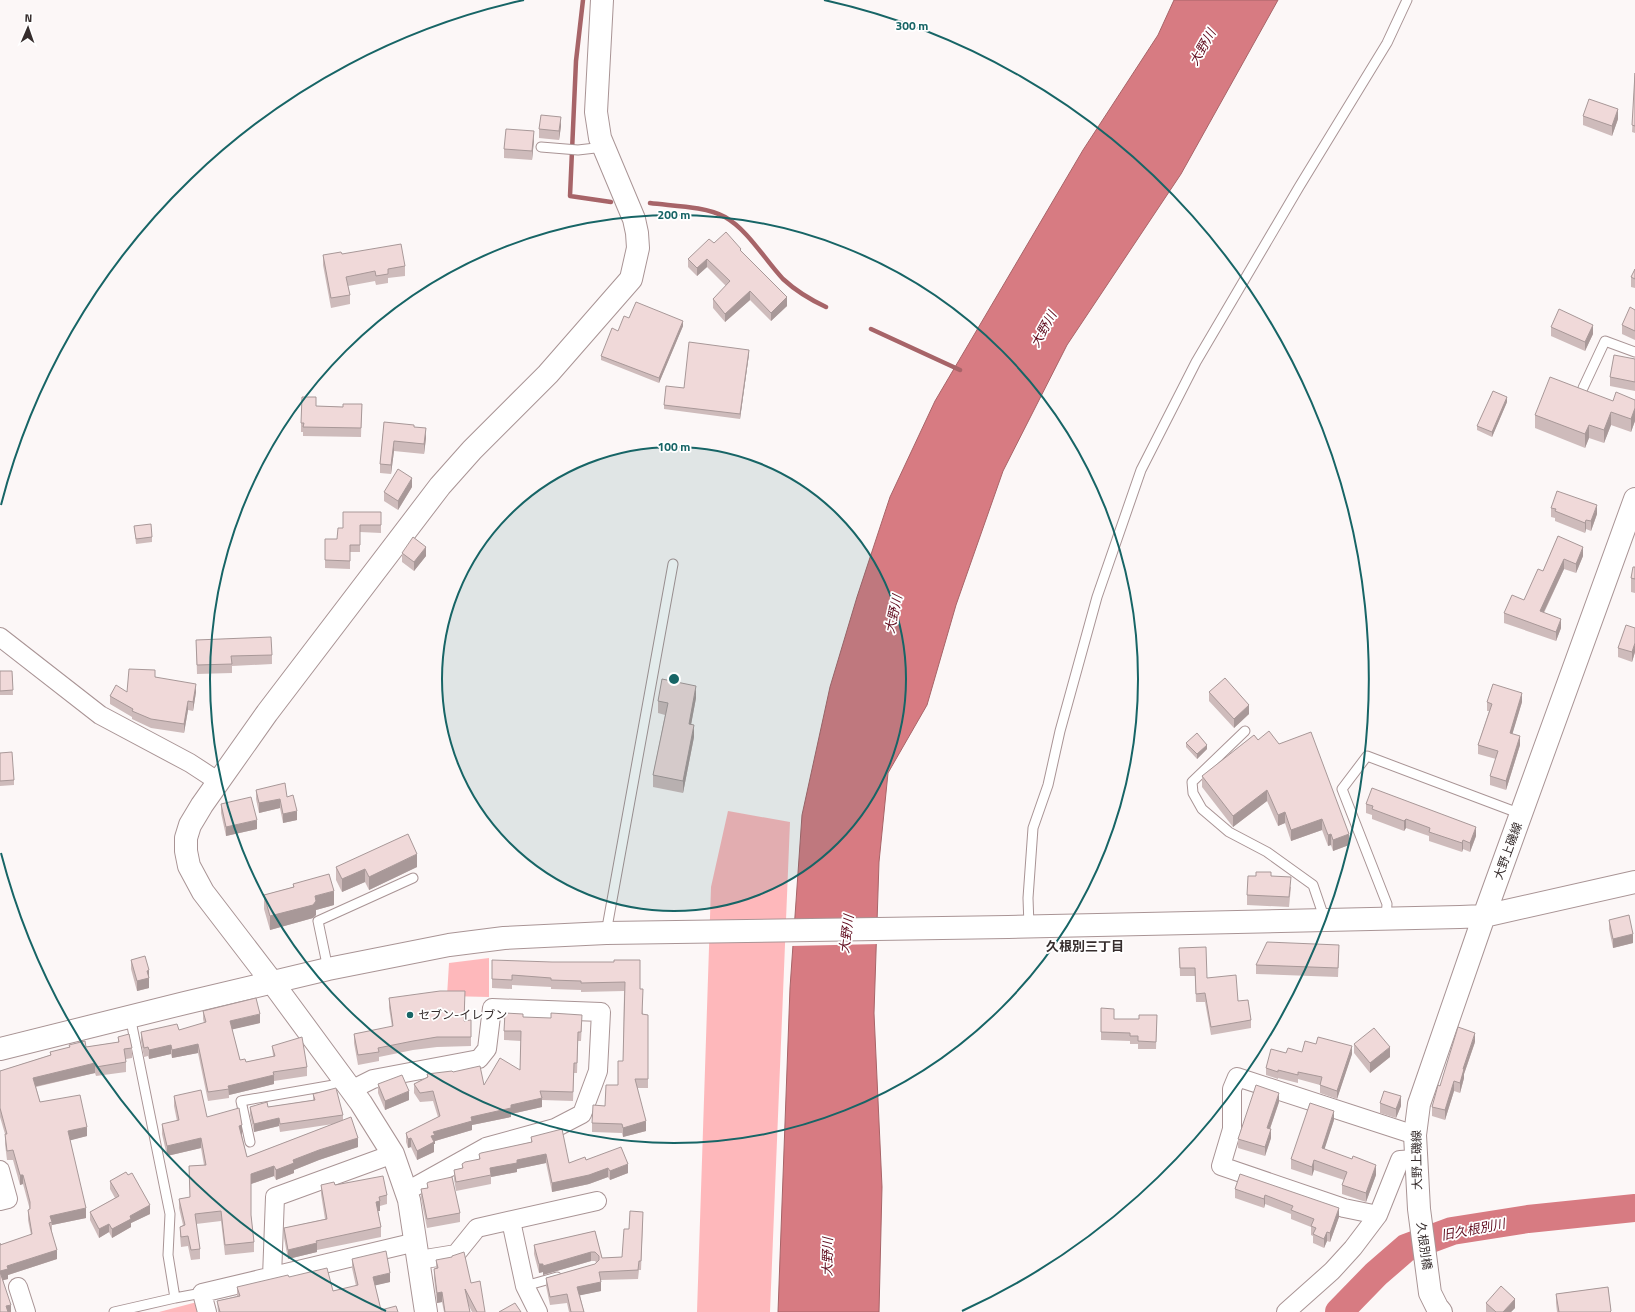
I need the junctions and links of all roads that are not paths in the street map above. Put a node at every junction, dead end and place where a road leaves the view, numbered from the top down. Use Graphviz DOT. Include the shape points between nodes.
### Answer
graph roads {
  1 [pos="602,0"];
  2 [pos="1407,0"];
  3 [pos="541,147"];
  4 [pos="604,147"];
  5 [pos="1635,352"];
  6 [pos="1583,388"];
  7 [pos="1635,499"];
  8 [pos="673,564"];
  9 [pos="0,637"];
  10 [pos="1245,731"];
  11 [pos="219,782"];
  12 [pos="1521,814"];
  13 [pos="413,878"];
  14 [pos="1635,882"];
  15 [pos="1484,916"];
  16 [pos="1386,919"];
  17 [pos="1325,920"];
  18 [pos="1018,927"];
  19 [pos="606,933"];
  20 [pos="328,969"];
  21 [pos="272,982"];
  22 [pos="130,1016"];
  23 [pos="0,1049"];
  24 [pos="348,1087"];
  25 [pos="1415,1135"];
  26 [pos="250,1142"];
  27 [pos="393,1154"];
  28 [pos="1416,1159"];
  29 [pos="0,1170"];
  30 [pos="407,1191"];
  31 [pos="0,1201"];
  32 [pos="597,1201"];
  33 [pos="1419,1209"];
  34 [pos="1378,1215"];
  35 [pos="511,1221"];
  36 [pos="418,1251"];
  37 [pos="563,1276"];
  38 [pos="272,1277"];
  39 [pos="525,1286"];
  40 [pos="18,1287"];
  41 [pos="202,1293"];
  42 [pos="175,1298"];
  43 [pos="26,1312"];
  44 [pos="114,1312"];
  45 [pos="207,1312"];
  46 [pos="426,1312"];
  47 [pos="538,1312"];
  48 [pos="1286,1312"];
  49 [pos="1441,1312"];
  1 -- 4 [label="street" via="596,112"];
  2 -- 18 [label="lane" via="1386,43 1196,362 1141,470 1097,598 1060,731 1048,785 1033,828 1028,898"];
  3 -- 4 [label="lane" via="578,150"];
  4 -- 11 [label="street" via="638,233 632,279 548,374 440,486 267,713"];
  5 -- 6 [label="lane" via="1605,341"];
  7 -- 12 [label="street, 大野上磯線"];
  8 -- 19 [label="lane"];
  9 -- 11 [label="street" via="100,715 190,763"];
  10 -- 17 [label="lane" via="1192,782 1193,793 1202,809 1229,832 1267,852 1313,885"];
  11 -- 21 [label="street" via="190,825 186,838 189,866 203,892"];
  12 -- 15 [label="street, 大野上磯線"];
  12 -- 16 [label="lane" via="1367,756 1342,789 1387,904"];
  13 -- 20 [label="lane" via="318,921"];
  14 -- 15 [label="street"];
  15 -- 16 [label="street"];
  15 -- 25 [label="street, 大野上磯線" via="1419,1104"];
  16 -- 17 [label="street"];
  17 -- 18 [label="street"];
  18 -- 19 [label="street"];
  19 -- 20 [label="street" via="496,939 449,945"];
  20 -- 21 [label="street"];
  21 -- 22 [label="street"];
  21 -- 24 [label="street"];
  22 -- 23 [label="street"];
  22 -- 42 [label="lane" via="170,1214 168,1255"];
  24 -- 26 [label="lane" via="241,1101"];
  24 -- 27 [label="street"];
  24 -- 30 [label="street" via="372,1079 479,1059 487,1049 492,1008 601,1012 598,1071 582,1114 555,1128 486,1147"];
  25 -- 28 [label="street, 大野上磯線"];
  25 -- 34 [label="street" via="1237,1077 1232,1089 1232,1129 1221,1166 1344,1208"];
  27 -- 30 [label="street"];
  27 -- 38 [label="street" via="275,1197"];
  28 -- 33 [label="street, 大野上磯線"];
  28 -- 34 [label="street" via="1400,1160"];
  29 -- 31 [label="street" via="8,1199"];
  30 -- 36 [label="street"];
  32 -- 35 [label="street"];
  33 -- 49 [label="street, 久根別橋" via="1430,1293"];
  34 -- 48 [label="street" via="1354,1248"];
  35 -- 36 [label="street" via="477,1228 456,1254"];
  35 -- 39 [label="street"];
  36 -- 38 [label="street"];
  36 -- 46 [label="street"];
  37 -- 39 [label="lane"];
  38 -- 41 [label="street"];
  39 -- 47 [label="street"];
  40 -- 43 [label="street"];
  41 -- 42 [label="lane"];
  41 -- 45 [label="street"];
  42 -- 44 [label="lane"];
}
